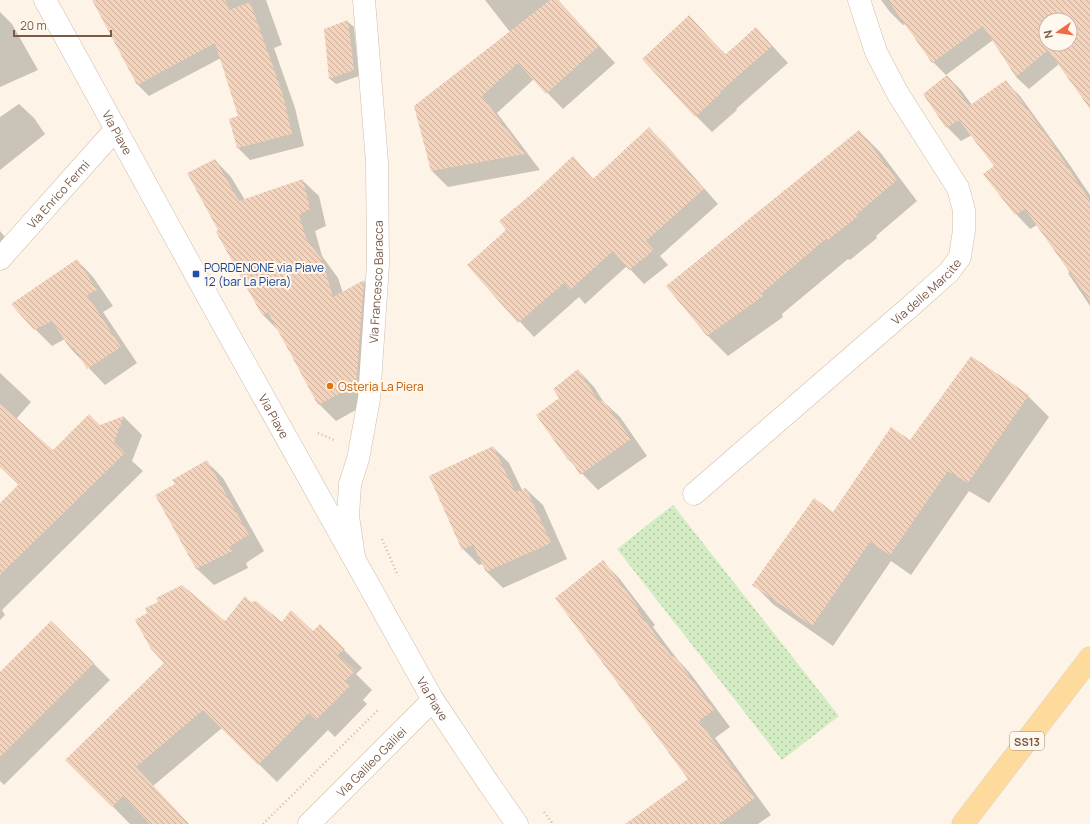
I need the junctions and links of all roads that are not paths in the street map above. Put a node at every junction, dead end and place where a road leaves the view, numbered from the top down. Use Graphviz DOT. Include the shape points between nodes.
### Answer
graph roads {
  1 [pos="45,0"];
  2 [pos="364,0"];
  3 [pos="859,0"];
  4 [pos="116,129"];
  5 [pos="0,259"];
  6 [pos="694,494"];
  7 [pos="355,561"];
  8 [pos="1090,658"];
  9 [pos="433,700"];
  10 [pos="309,824"];
  11 [pos="517,824"];
  12 [pos="963,824"];
  1 -- 4 [label="street, Via Piave"];
  2 -- 7 [label="street, Via Francesco Baracca" via="377,162 378,264 369,399 358,459 350,484 348,516"];
  3 -- 6 [label="street, Via delle Marcite" via="876,52 898,94 958,188 964,210 960,257 949,272 912,306"];
  4 -- 5 [label="street, Via Enrico Fermi"];
  4 -- 7 [label="street, Via Piave"];
  7 -- 9 [label="street, Via Piave"];
  8 -- 12 [label="main road, SS13"];
  9 -- 10 [label="street, Via Galileo Galilei"];
  9 -- 11 [label="street, Via Piave"];
}
